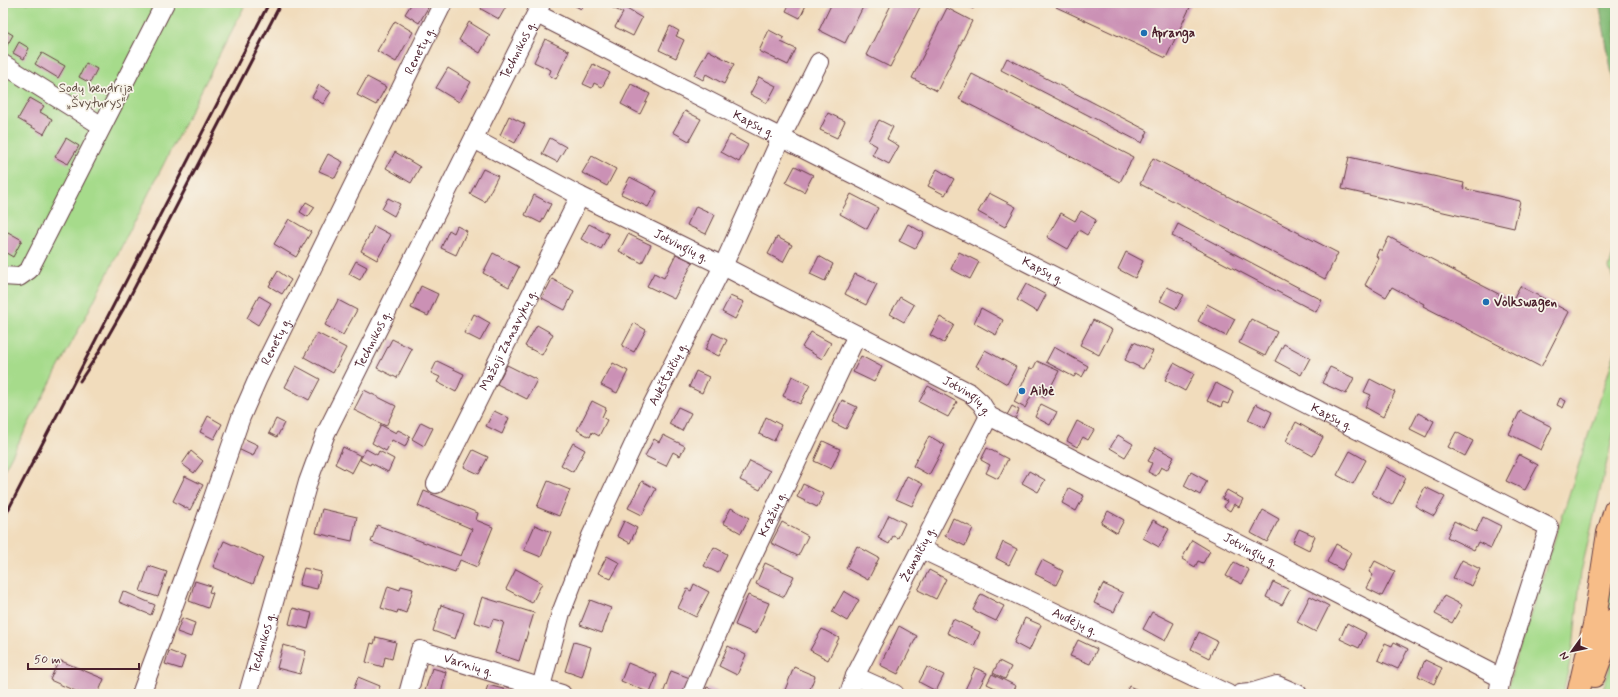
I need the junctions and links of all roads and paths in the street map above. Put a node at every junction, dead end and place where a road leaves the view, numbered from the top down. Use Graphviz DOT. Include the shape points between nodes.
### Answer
graph roads {
  1 [pos="165,3"];
  2 [pos="443,3"];
  3 [pos="539,8"];
  4 [pos="819,62"];
  5 [pos="3,64"];
  6 [pos="102,126"];
  7 [pos="781,138"];
  8 [pos="474,139"];
  9 [pos="580,196"];
  10 [pos="723,266"];
  11 [pos="11,276"];
  12 [pos="857,335"];
  13 [pos="989,416"];
  14 [pos="436,484"];
  15 [pos="1615,510"];
  16 [pos="921,549"];
  17 [pos="1615,619"];
  18 [pos="855,676"];
  19 [pos="1500,686"];
  20 [pos="540,691"];
  21 [pos="141,694"];
  22 [pos="248,694"];
  23 [pos="408,694"];
  24 [pos="562,694"];
  25 [pos="692,694"];
  26 [pos="849,694"];
  27 [pos="895,694"];
  28 [pos="1228,694"];
  29 [pos="1240,694"];
  30 [pos="1298,694"];
  31 [pos="1578,694"];
  32 [pos="1588,694"];
  1 -- 6 [label="street"];
  2 -- 21 [label="street, Renetų g." via="258,378 241,417"];
  3 -- 7 [label="street, Kapsų g."];
  3 -- 8 [label="street, Technikos g."];
  4 -- 7 [label="street, Aukštaičių g."];
  5 -- 6 [label="street"];
  6 -- 11 [label="street" via="29,270"];
  7 -- 10 [label="street, Aukštaičių g."];
  7 -- 19 [label="street, Kapsų g." via="1549,527"];
  8 -- 9 [label="street, Jotvingių g."];
  8 -- 22 [label="street, Technikos g." via="326,433 308,482"];
  9 -- 10 [label="street, Jotvingių g."];
  9 -- 14 [label="street, Mažoji Zanavykų g."];
  10 -- 12 [label="street, Jotvingių g."];
  10 -- 20 [label="street, Aukštaičių g." via="651,407 591,536 561,613"];
  12 -- 13 [label="street, Jotvingių g." via="970,393 981,403"];
  12 -- 25 [label="street, Kražių g." via="733,597"];
  13 -- 16 [label="street, Žemaičių g."];
  13 -- 19 [label="street, Jotvingių g."];
  15 -- 31 [label="main road" via="1608,533 1594,625"];
  16 -- 18 [label="street, Žemaičių g."];
  16 -- 28 [label="street, Audėjų g."];
  17 -- 32 [label="main road"];
  18 -- 26 [label="street, Žemaičių g."];
  18 -- 27 [label="street"];
  20 -- 23 [label="street, Varnių g." via="420,650"];
  20 -- 24 [label="street, Varnių g."];
  29 -- 30 [label="street" via="1277,684"];
}
